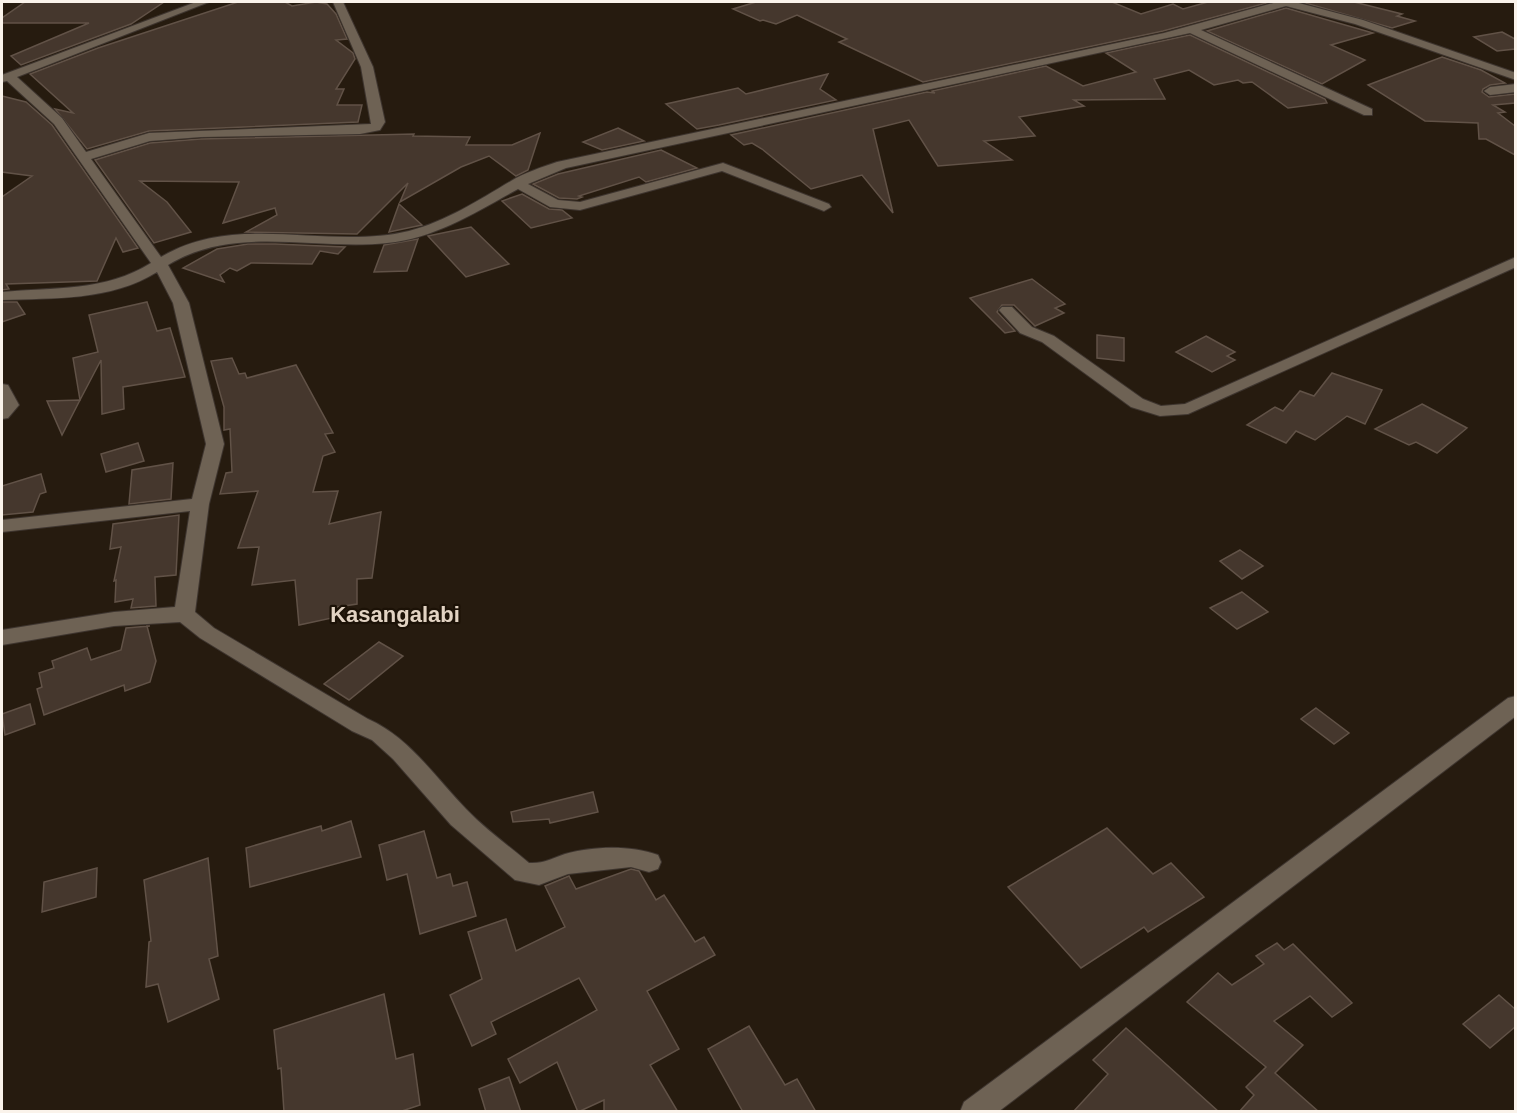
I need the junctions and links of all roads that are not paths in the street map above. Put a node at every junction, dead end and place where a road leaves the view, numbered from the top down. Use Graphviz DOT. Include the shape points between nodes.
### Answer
graph roads {
  1 [pos="204,2"];
  2 [pos="338,2"];
  3 [pos="1286,2"];
  4 [pos="1191,29"];
  5 [pos="1515,77"];
  6 [pos="5,78"];
  7 [pos="1515,88"];
  8 [pos="1490,91"];
  9 [pos="1368,112"];
  10 [pos="83,157"];
  11 [pos="516,183"];
  12 [pos="824,207"];
  13 [pos="1515,261"];
  14 [pos="160,265"];
  15 [pos="2,296"];
  16 [pos="1007,310"];
  17 [pos="2,389"];
  18 [pos="2,414"];
  19 [pos="201,504"];
  20 [pos="2,526"];
  21 [pos="184,614"];
  22 [pos="2,638"];
  23 [pos="1515,704"];
  24 [pos="649,862"];
  25 [pos="974,1112"];
  1 -- 6 [label="street"];
  2 -- 10 [label="street" via="367,67 379,122 376,127 149,137"];
  3 -- 4 [label="street"];
  3 -- 5 [label="street" via="1359,22"];
  4 -- 9 [label="street"];
  4 -- 11 [label="street" via="562,165"];
  6 -- 10 [label="street" via="19,84 58,121"];
  7 -- 8 [label="street"];
  10 -- 14 [label="street"];
  11 -- 12 [label="street" via="555,204 580,206 723,167"];
  11 -- 14 [label="street" via="449,222 408,236 233,239 196,246"];
  13 -- 16 [label="street" via="1174,412 1137,403 1048,339 1026,330"];
  14 -- 15 [label="street" via="132,280 94,289"];
  14 -- 19 [label="street" via="181,303 215,444"];
  17 -- 18 [label="street" via="10,405"];
  19 -- 20 [label="street"];
  19 -- 21 [label="street"];
  21 -- 22 [label="street" via="114,619"];
  21 -- 24 [label="street" via="207,633 380,734 459,818 524,873 539,874 568,864 631,857"];
  23 -- 25 [label="street"];
}
